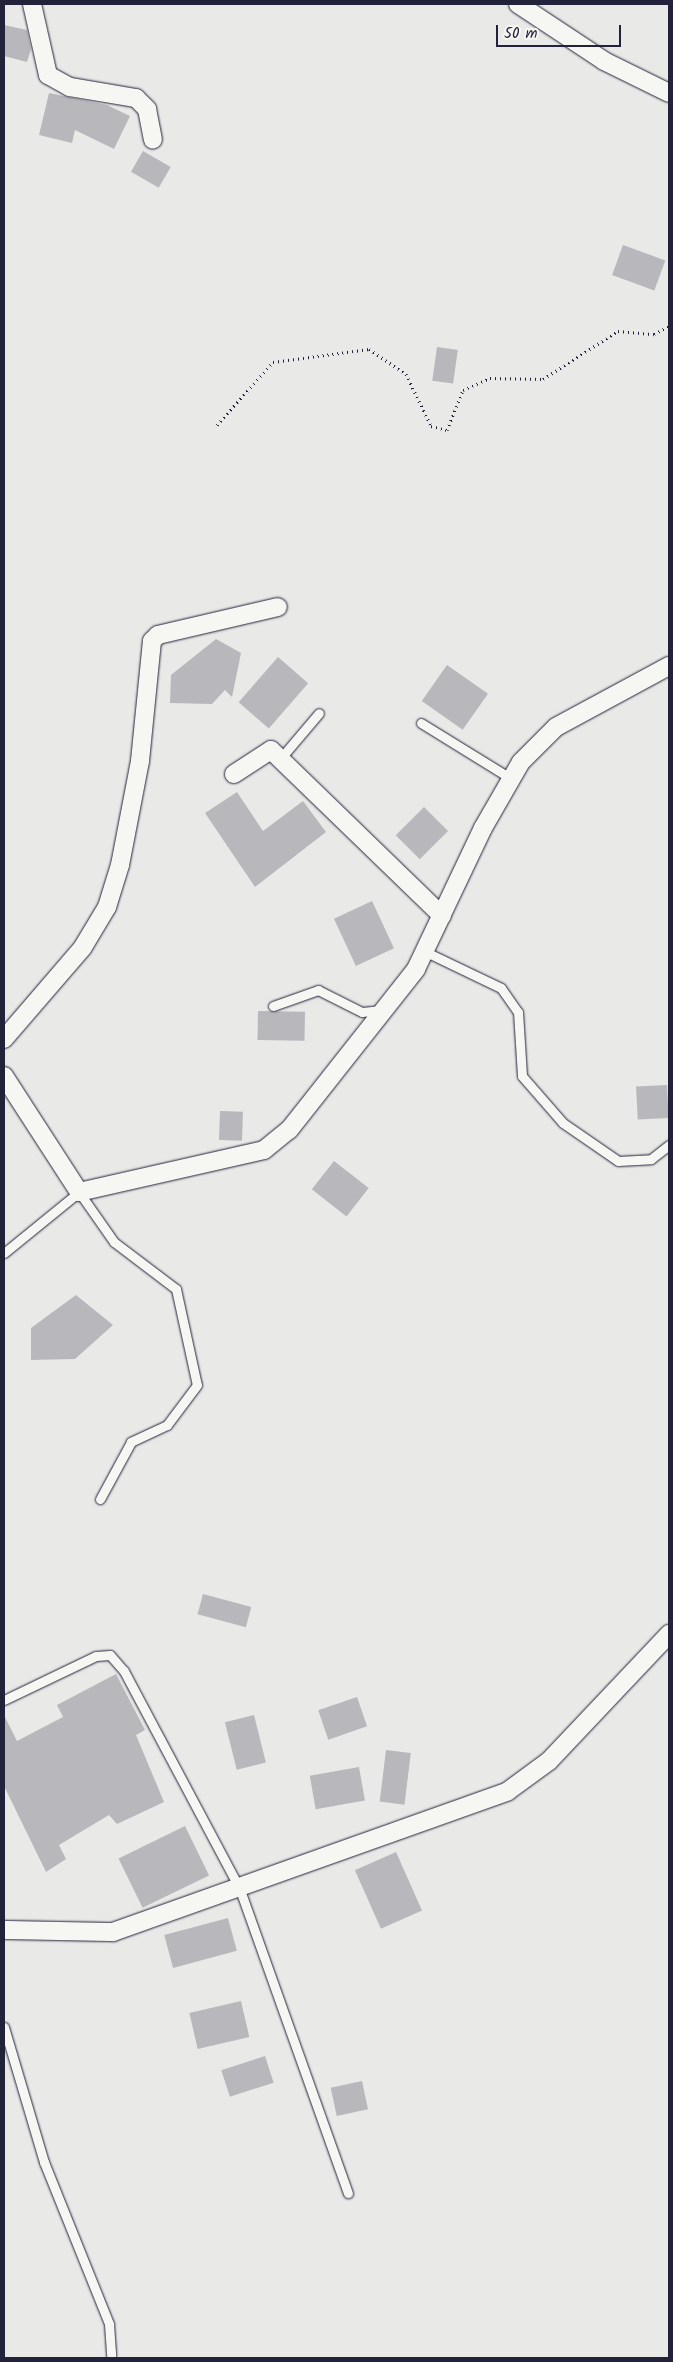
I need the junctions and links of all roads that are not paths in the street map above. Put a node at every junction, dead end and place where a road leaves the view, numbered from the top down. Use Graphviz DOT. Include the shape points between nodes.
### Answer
graph roads {
  1 [pos="32,4"];
  2 [pos="518,4"];
  3 [pos="669,93"];
  4 [pos="153,139"];
  5 [pos="278,608"];
  6 [pos="669,666"];
  7 [pos="319,713"];
  8 [pos="421,723"];
  9 [pos="280,759"];
  10 [pos="234,774"];
  11 [pos="510,778"];
  12 [pos="442,916"];
  13 [pos="426,952"];
  14 [pos="273,1006"];
  15 [pos="383,1010"];
  16 [pos="4,1039"];
  17 [pos="4,1076"];
  18 [pos="669,1145"];
  19 [pos="79,1192"];
  20 [pos="4,1253"];
  21 [pos="100,1498"];
  22 [pos="669,1634"];
  23 [pos="4,1700"];
  24 [pos="239,1888"];
  25 [pos="4,1930"];
  26 [pos="4,2027"];
  27 [pos="348,2193"];
  28 [pos="111,2355"];
  1 -- 4 [label="street" via="48,75 70,87 136,98 147,109"];
  2 -- 3 [label="street" via="604,61"];
  5 -- 16 [label="street" via="158,635 152,641 140,761 120,865 107,907 83,947"];
  6 -- 11 [label="street" via="556,728"];
  7 -- 9 [label="lane"];
  8 -- 11 [label="lane"];
  9 -- 10 [label="street" via="270,750"];
  9 -- 12 [label="street"];
  11 -- 12 [label="street"];
  12 -- 13 [label="street"];
  13 -- 15 [label="street"];
  13 -- 18 [label="lane" via="501,988 518,1012 522,1076 562,1123 618,1161 651,1159"];
  14 -- 15 [label="lane" via="318,990 362,1012"];
  15 -- 19 [label="street" via="290,1130 264,1150"];
  17 -- 19 [label="street"];
  19 -- 20 [label="lane"];
  19 -- 21 [label="lane" via="114,1242 176,1289 197,1384 167,1425 131,1442"];
  22 -- 24 [label="street" via="524,1782 467,1809"];
  23 -- 24 [label="lane" via="96,1656 110,1655 124,1670"];
  24 -- 25 [label="street" via="113,1932"];
  24 -- 27 [label="lane"];
  26 -- 28 [label="lane" via="44,2162 109,2324"];
}
